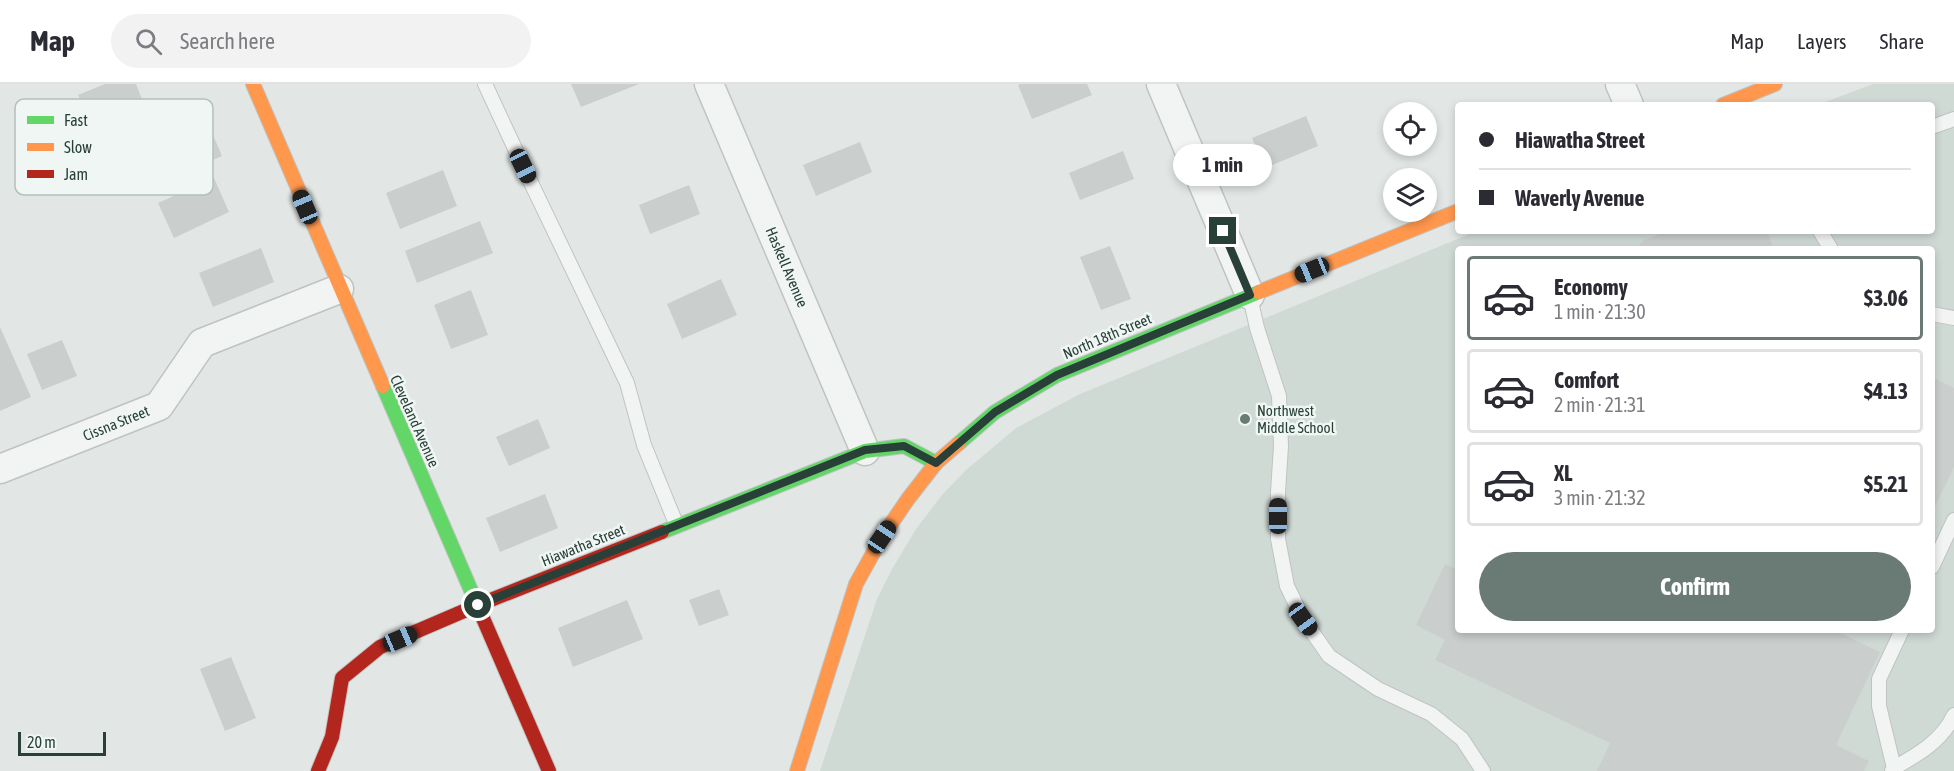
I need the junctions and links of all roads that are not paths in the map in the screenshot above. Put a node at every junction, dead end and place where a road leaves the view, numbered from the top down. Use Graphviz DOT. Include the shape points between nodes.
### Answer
graph roads {
  1 [pos="253,84"];
  2 [pos="486,84"];
  3 [pos="709,84"];
  4 [pos="1161,84"];
  5 [pos="1620,84"];
  6 [pos="1775,84"];
  7 [pos="1628,102"];
  8 [pos="1730,102"];
  9 [pos="1954,119"];
  10 [pos="1935,126"];
  11 [pos="1455,212"];
  12 [pos="339,289"];
  13 [pos="1250,295"];
  14 [pos="1935,315"];
  15 [pos="1954,318"];
  16 [pos="865,450"];
  17 [pos="936,463"];
  18 [pos="0,469"];
  19 [pos="1954,520"];
  20 [pos="677,526"];
  21 [pos="1935,561"];
  22 [pos="478,605"];
  23 [pos="1901,633"];
  24 [pos="1954,716"];
  25 [pos="1893,769"];
  26 [pos="318,771"];
  27 [pos="549,771"];
  28 [pos="797,771"];
  29 [pos="1483,771"];
  1 -- 12 [label="street, Cleveland Avenue"];
  2 -- 20 [label="lane" via="627,383 644,445"];
  3 -- 16 [label="street, Haskell Avenue"];
  4 -- 13 [label="street"];
  5 -- 7 [label="street"];
  6 -- 8 [label="street"];
  9 -- 10 [label="lane"];
  11 -- 13 [label="street, North 18th Street"];
  12 -- 18 [label="street, Cissna Street" via="202,343 159,406"];
  12 -- 22 [label="street, Cleveland Avenue"];
  13 -- 17 [label="street, North 18th Street" via="1057,375 995,412"];
  13 -- 29 [label="lane" via="1279,396 1278,539 1287,586 1303,619 1329,656 1378,688 1431,714 1462,739"];
  14 -- 15 [label="lane"];
  16 -- 17 [label="street, Hiawatha Street" via="904,446"];
  16 -- 20 [label="street, Hiawatha Street"];
  17 -- 28 [label="street, North 18th Street" via="882,537 856,584"];
  19 -- 21 [label="lane"];
  20 -- 22 [label="street, Hiawatha Street"];
  22 -- 26 [label="street, Hiawatha Street" via="380,647 342,678 336,722"];
  22 -- 27 [label="street, Cleveland Avenue"];
  23 -- 25 [label="lane" via="1879,679 1880,706"];
  24 -- 25 [label="lane" via="1934,742"];
}
